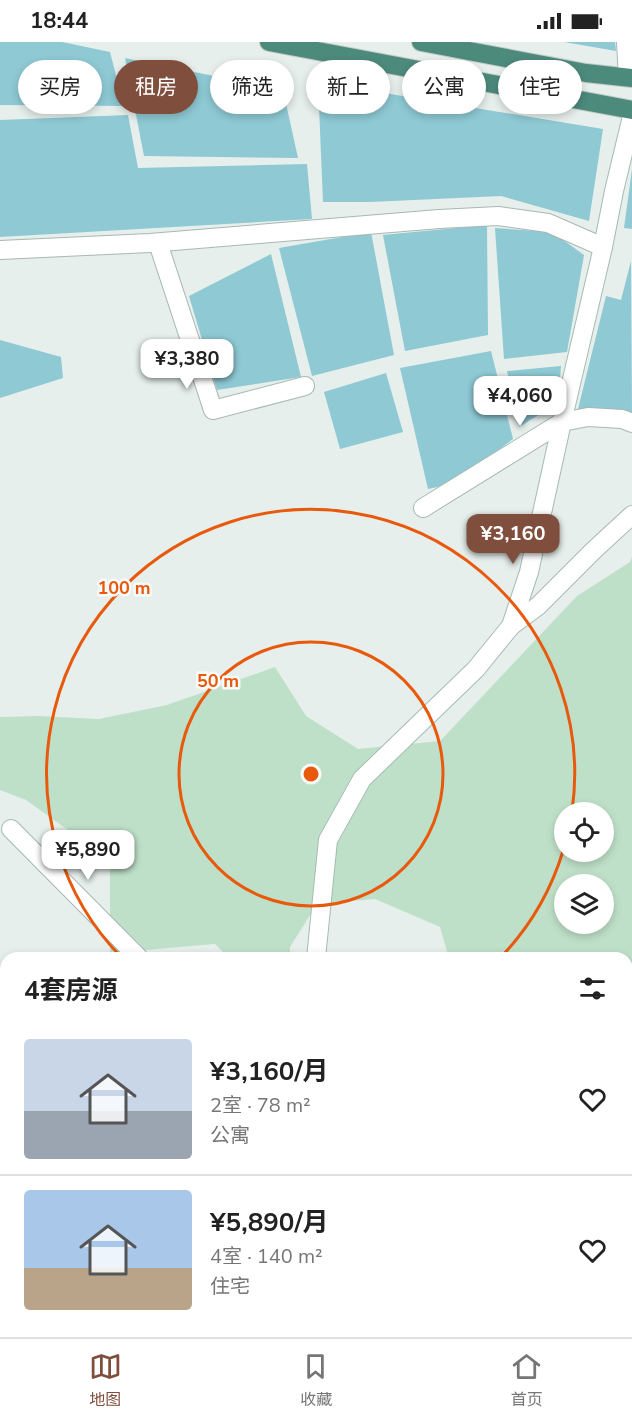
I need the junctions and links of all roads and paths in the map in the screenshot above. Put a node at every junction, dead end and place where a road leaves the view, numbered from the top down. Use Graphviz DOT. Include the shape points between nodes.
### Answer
graph roads {
  1 [pos="269,42"];
  2 [pos="421,42"];
  3 [pos="626,42"];
  4 [pos="586,73"];
  5 [pos="630,78"];
  6 [pos="498,85"];
  7 [pos="582,95"];
  8 [pos="582,101"];
  9 [pos="632,110"];
  10 [pos="632,116"];
  11 [pos="158,243"];
  12 [pos="603,247"];
  13 [pos="0,250"];
  14 [pos="305,386"];
  15 [pos="562,422"];
  16 [pos="632,423"];
  17 [pos="423,508"];
  18 [pos="632,515"];
  19 [pos="511,627"];
  20 [pos="11,829"];
  21 [pos="133,952"];
  22 [pos="316,952"];
  1 -- 6 [label="highway"];
  2 -- 4 [label="highway"];
  3 -- 5 [label="street"];
  4 -- 5 [label="highway"];
  4 -- 7 [label="highway"];
  8 -- 9 [label="highway"];
  10 -- 12 [label="street"];
  11 -- 12 [label="street" via="498,216 548,223"];
  11 -- 13 [label="street"];
  11 -- 14 [label="street" via="213,410"];
  12 -- 15 [label="street"];
  15 -- 16 [label="street" via="588,417"];
  15 -- 17 [label="street"];
  15 -- 19 [label="street" via="530,572"];
  18 -- 19 [label="street"];
  19 -- 22 [label="street" via="476,669 362,779 328,840"];
  20 -- 21 [label="street"];
}
